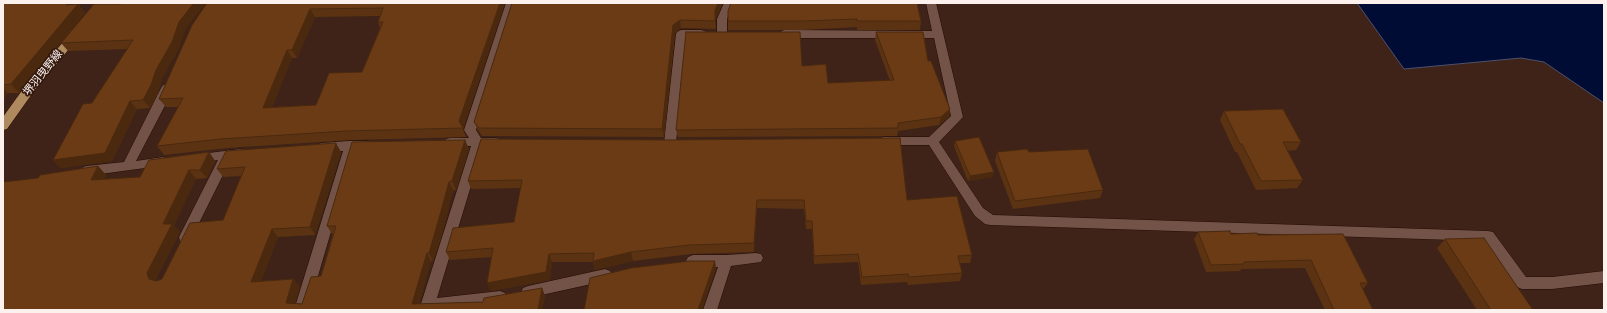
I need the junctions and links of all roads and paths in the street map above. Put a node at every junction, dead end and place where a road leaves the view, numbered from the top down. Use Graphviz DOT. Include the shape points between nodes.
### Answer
graph roads {
  1 [pos="511,3"];
  2 [pos="729,3"];
  3 [pos="932,3"];
  4 [pos="81,27"];
  5 [pos="775,34"];
  6 [pos="938,35"];
  7 [pos="169,79"];
  8 [pos="3,126"];
  9 [pos="868,141"];
  10 [pos="932,141"];
  11 [pos="478,142"];
  12 [pos="510,142"];
  13 [pos="439,143"];
  14 [pos="670,143"];
  15 [pos="383,144"];
  16 [pos="351,145"];
  17 [pos="312,148"];
  18 [pos="250,152"];
  19 [pos="227,154"];
  20 [pos="189,158"];
  21 [pos="174,160"];
  22 [pos="128,165"];
  23 [pos="74,173"];
  24 [pos="180,246"];
  25 [pos="756,258"];
  26 [pos="726,261"];
  27 [pos="677,263"];
  28 [pos="619,271"];
  29 [pos="1604,277"];
  30 [pos="427,308"];
  31 [pos="301,310"];
  32 [pos="710,310"];
  1 -- 11 [label="street" via="470,130"];
  2 -- 14 [label="street" via="722,19 726,33 680,34"];
  3 -- 6 [label="street"];
  4 -- 8 [label="main road, 堺羽曳野線" via="30,88"];
  5 -- 6 [label="street"];
  6 -- 10 [label="street" via="957,117"];
  7 -- 22 [label="street" via="165,94"];
  9 -- 10 [label="street"];
  10 -- 29 [label="street" via="979,212 990,220 1488,236 1522,283 1552,283"];
  11 -- 12 [label="street"];
  11 -- 13 [label="street"];
  11 -- 30 [label="street"];
  15 -- 16 [label="street"];
  16 -- 17 [label="street"];
  16 -- 31 [label="street"];
  18 -- 19 [label="street"];
  19 -- 20 [label="street"];
  19 -- 24 [label="street"];
  21 -- 22 [label="street"];
  22 -- 23 [label="street"];
  25 -- 26 [label="street"];
  26 -- 27 [label="street"];
  26 -- 32 [label="street"];
  28 -- 30 [label="street" via="501,297"];
}
